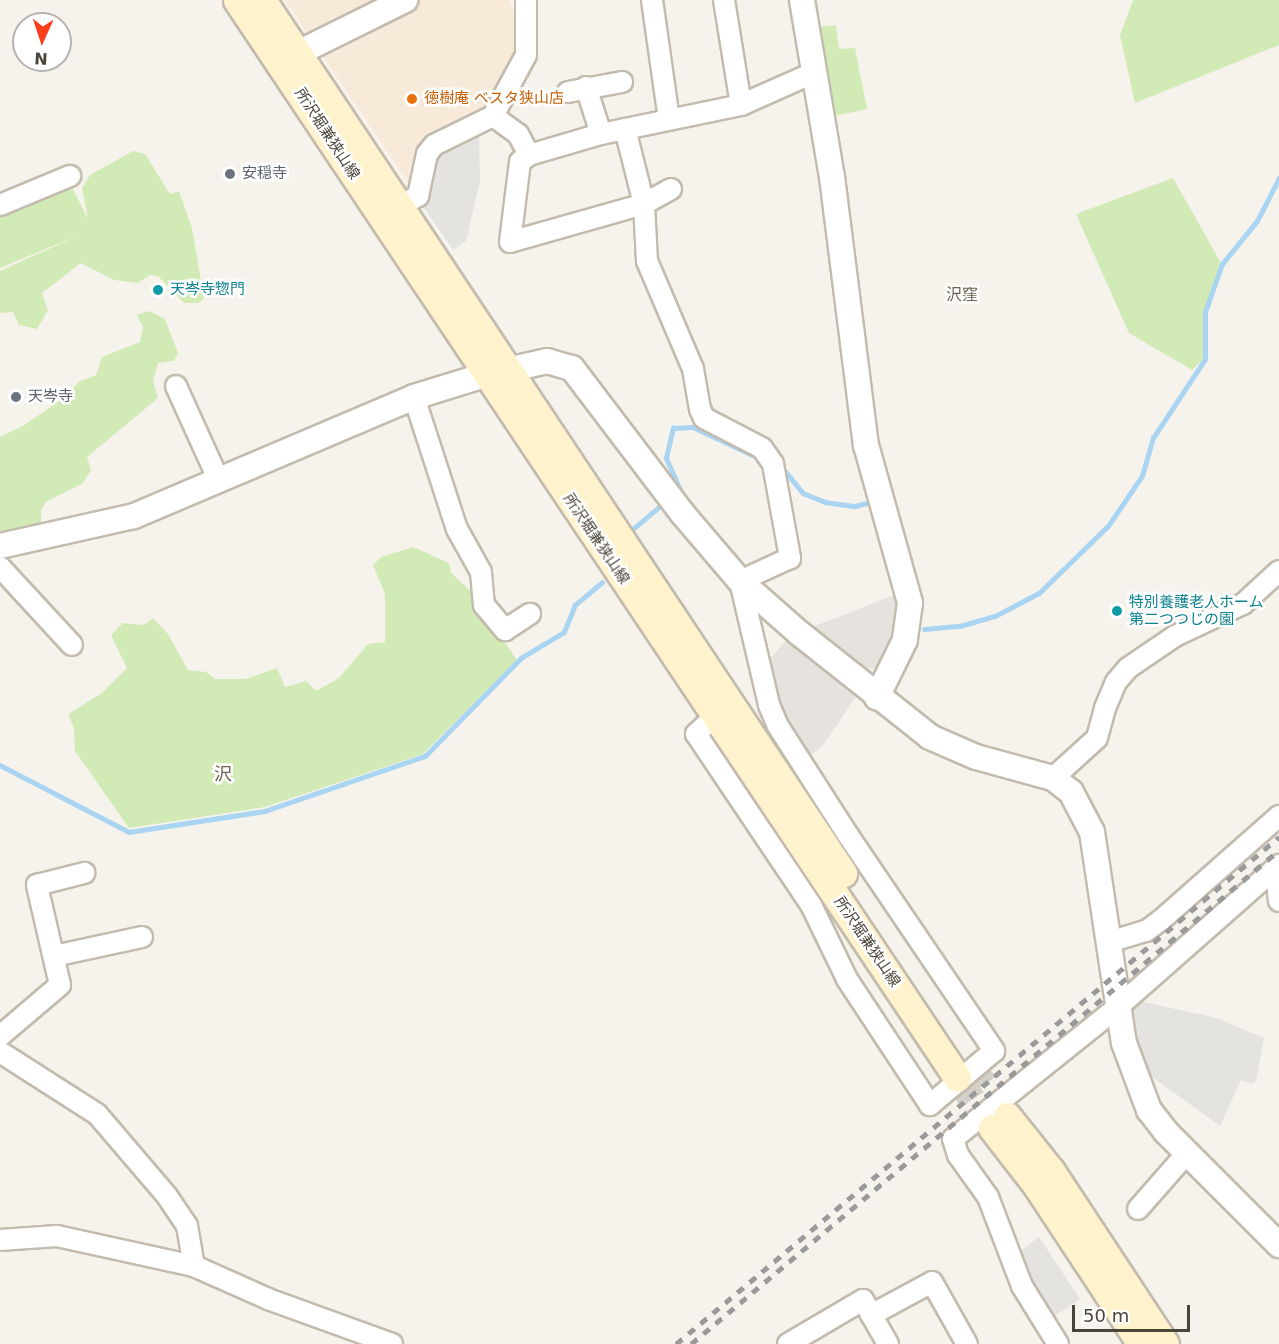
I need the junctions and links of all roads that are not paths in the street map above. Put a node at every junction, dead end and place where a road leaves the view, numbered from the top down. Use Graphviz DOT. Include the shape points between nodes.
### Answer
graph roads {
  1 [pos="237,0"];
  2 [pos="262,0"];
  3 [pos="405,0"];
  4 [pos="526,0"];
  5 [pos="652,0"];
  6 [pos="724,0"];
  7 [pos="805,1"];
  8 [pos="288,58"];
  9 [pos="813,73"];
  10 [pos="622,82"];
  11 [pos="741,105"];
  12 [pos="493,116"];
  13 [pos="669,119"];
  14 [pos="625,129"];
  15 [pos="601,134"];
  16 [pos="529,155"];
  17 [pos="70,176"];
  18 [pos="671,189"];
  19 [pos="644,204"];
  20 [pos="0,205"];
  21 [pos="400,206"];
  22 [pos="496,372"];
  23 [pos="176,386"];
  24 [pos="414,397"];
  25 [pos="219,481"];
  26 [pos="0,546"];
  27 [pos="0,567"];
  28 [pos="1279,571"];
  29 [pos="740,580"];
  30 [pos="530,614"];
  31 [pos="72,645"];
  32 [pos="877,697"];
  33 [pos="769,705"];
  34 [pos="726,712"];
  35 [pos="1053,778"];
  36 [pos="1279,816"];
  37 [pos="1278,866"];
  38 [pos="84,873"];
  39 [pos="1279,901"];
  40 [pos="142,937"];
  41 [pos="1109,942"];
  42 [pos="54,956"];
  43 [pos="1118,1007"];
  44 [pos="0,1036"];
  45 [pos="0,1052"];
  46 [pos="963,1069"];
  47 [pos="1000,1122"];
  48 [pos="1187,1153"];
  49 [pos="1138,1209"];
  50 [pos="1277,1238"];
  51 [pos="0,1240"];
  52 [pos="194,1266"];
  53 [pos="872,1315"];
  54 [pos="392,1344"];
  55 [pos="788,1344"];
  56 [pos="888,1344"];
  57 [pos="967,1344"];
  58 [pos="1058,1344"];
  59 [pos="1127,1344"];
  60 [pos="1142,1344"];
  61 [pos="1150,1344"];
  62 [pos="1166,1344"];
  1 -- 8 [label="main road, 所沢堀兼狭山線"];
  2 -- 8 [label="main road, 所沢堀兼狭山線"];
  3 -- 8 [label="street"];
  4 -- 12 [label="street" via="526,55"];
  5 -- 13 [label="street"];
  6 -- 11 [label="street"];
  7 -- 9 [label="street"];
  8 -- 21 [label="main road, 所沢堀兼狭山線"];
  8 -- 22 [label="main road, 所沢堀兼狭山線"];
  9 -- 11 [label="street"];
  9 -- 32 [label="street" via="832,177 866,445 910,603 905,640"];
  10 -- 15 [label="street" via="577,89"];
  11 -- 13 [label="street"];
  12 -- 16 [label="street" via="518,134"];
  12 -- 21 [label="street" via="434,145 427,154 418,196"];
  13 -- 14 [label="street"];
  14 -- 15 [label="street"];
  14 -- 19 [label="street"];
  15 -- 16 [label="street"];
  16 -- 19 [label="street" via="520,162 510,242"];
  17 -- 20 [label="street"];
  18 -- 19 [label="street"];
  19 -- 29 [label="street" via="647,261 693,369 704,418 762,448 773,464 790,558"];
  21 -- 22 [label="main road, 所沢堀兼狭山線"];
  22 -- 24 [label="street"];
  22 -- 29 [label="street" via="547,361 572,368 682,513"];
  22 -- 34 [label="main road, 所沢堀兼狭山線"];
  23 -- 25 [label="street"];
  24 -- 25 [label="street"];
  24 -- 30 [label="street" via="457,529 481,572 484,605 505,630"];
  25 -- 26 [label="street" via="134,516"];
  27 -- 31 [label="street"];
  28 -- 35 [label="street" via="1242,604 1175,636 1128,668 1108,699 1097,738"];
  29 -- 32 [label="street"];
  29 -- 33 [label="street"];
  32 -- 35 [label="street" via="930,737 976,758"];
  33 -- 34 [label="street" via="752,703"];
  33 -- 34 [label="street" via="778,726 848,835 994,1051 930,1105 847,979 810,905 696,734"];
  34 -- 46 [label="main road, 所沢堀兼狭山線"];
  35 -- 41 [label="street" via="1071,792 1092,832"];
  36 -- 41 [label="street" via="1160,921 1146,931"];
  37 -- 39 [label="street"];
  37 -- 43 [label="street"];
  38 -- 42 [label="street" via="37,885"];
  40 -- 42 [label="street"];
  41 -- 43 [label="street"];
  42 -- 44 [label="street" via="60,985"];
  43 -- 48 [label="street" via="1135,1079 1149,1110"];
  43 -- 58 [label="street" via="953,1139 957,1155 988,1197 1022,1286"];
  45 -- 52 [label="street" via="98,1114 167,1196 187,1226"];
  47 -- 59 [label="main road" via="1028,1193"];
  47 -- 60 [label="main road" via="1036,1186"];
  47 -- 61 [label="main road"];
  47 -- 62 [label="main road" via="1052,1171"];
  48 -- 49 [label="street"];
  48 -- 50 [label="street"];
  51 -- 52 [label="street" via="57,1236"];
  52 -- 54 [label="street" via="268,1299"];
  53 -- 55 [label="street" via="863,1300"];
  53 -- 56 [label="street"];
  53 -- 57 [label="street" via="932,1282"];
}
